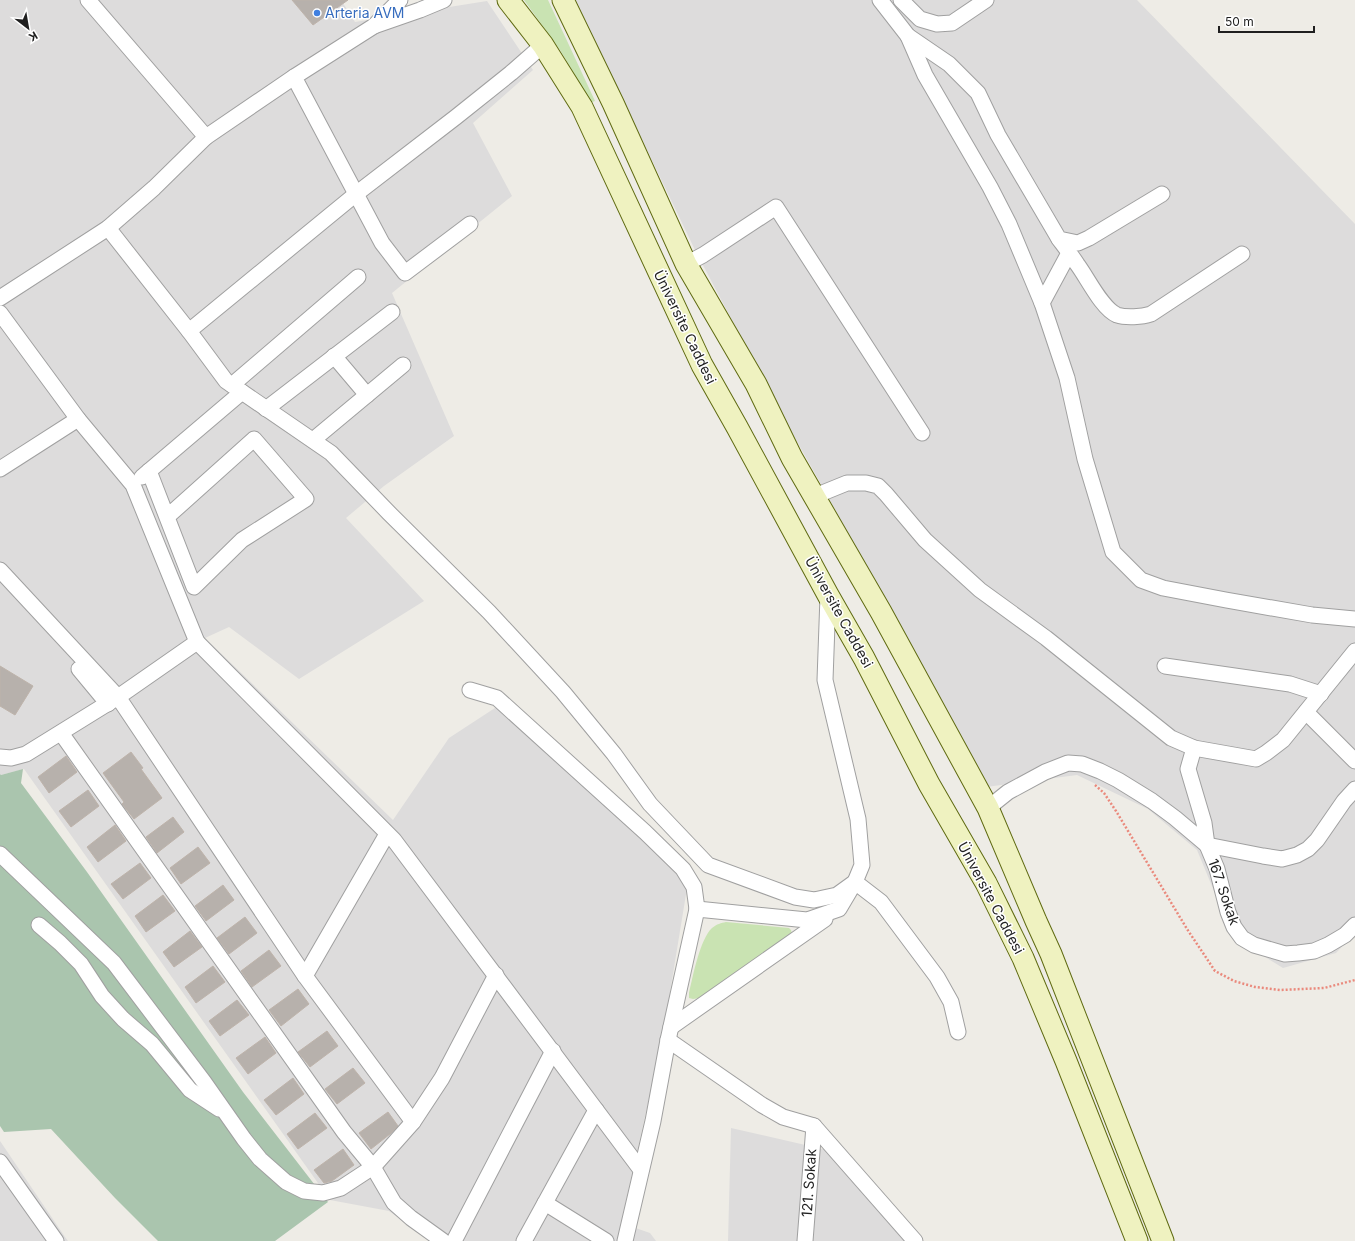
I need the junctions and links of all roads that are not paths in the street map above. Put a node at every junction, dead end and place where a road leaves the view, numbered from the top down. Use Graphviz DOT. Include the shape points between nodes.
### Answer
graph roads {
  1 [pos="88,0"];
  2 [pos="400,0"];
  3 [pos="444,0"];
  4 [pos="508,0"];
  5 [pos="563,0"];
  6 [pos="880,0"];
  7 [pos="901,0"];
  8 [pos="986,0"];
  9 [pos="374,26"];
  10 [pos="908,36"];
  11 [pos="542,45"];
  12 [pos="294,77"];
  13 [pos="206,137"];
  14 [pos="356,194"];
  15 [pos="1162,194"];
  16 [pos="470,224"];
  17 [pos="108,228"];
  18 [pos="1059,239"];
  19 [pos="1069,253"];
  20 [pos="1242,254"];
  21 [pos="686,264"];
  22 [pos="358,277"];
  23 [pos="0,298"];
  24 [pos="1042,303"];
  25 [pos="392,312"];
  26 [pos="0,313"];
  27 [pos="189,331"];
  28 [pos="334,356"];
  29 [pos="403,365"];
  30 [pos="237,389"];
  31 [pos="367,395"];
  32 [pos="266,409"];
  33 [pos="78,419"];
  34 [pos="922,433"];
  35 [pos="312,440"];
  36 [pos="0,468"];
  37 [pos="149,471"];
  38 [pos="133,485"];
  39 [pos="815,496"];
  40 [pos="167,517"];
  41 [pos="0,570"];
  42 [pos="0,574"];
  43 [pos="828,595"];
  44 [pos="1355,619"];
  45 [pos="197,642"];
  46 [pos="1355,651"];
  47 [pos="1165,666"];
  48 [pos="470,690"];
  49 [pos="1321,694"];
  50 [pos="113,700"];
  51 [pos="1306,712"];
  52 [pos="61,733"];
  53 [pos="1194,748"];
  54 [pos="0,757"];
  55 [pos="1355,762"];
  56 [pos="1355,789"];
  57 [pos="988,808"];
  58 [pos="387,834"];
  59 [pos="1207,844"];
  60 [pos="0,854"];
  61 [pos="855,882"];
  62 [pos="697,909"];
  63 [pos="839,909"];
  64 [pos="39,925"];
  65 [pos="1355,925"];
  66 [pos="496,975"];
  67 [pos="305,976"];
  68 [pos="958,1032"];
  69 [pos="670,1033"];
  70 [pos="553,1052"];
  71 [pos="596,1110"];
  72 [pos="227,1114"];
  73 [pos="414,1122"];
  74 [pos="814,1126"];
  75 [pos="0,1162"];
  76 [pos="373,1167"];
  77 [pos="641,1170"];
  78 [pos="545,1203"];
  79 [pos="56,1241"];
  80 [pos="443,1241"];
  81 [pos="454,1241"];
  82 [pos="524,1241"];
  83 [pos="606,1241"];
  84 [pos="625,1241"];
  85 [pos="805,1241"];
  86 [pos="915,1241"];
  87 [pos="1137,1241"];
  88 [pos="1163,1241"];
  1 -- 13 [label="street"];
  2 -- 9 [label="street"];
  3 -- 9 [label="street"];
  4 -- 11 [label="main road, Üniversite Caddesi"];
  5 -- 21 [label="main road, Üniversite Caddesi"];
  6 -- 10 [label="street"];
  7 -- 8 [label="street" via="920,19 937,24 952,23"];
  9 -- 12 [label="street"];
  10 -- 18 [label="street" via="949,64 978,93 998,135"];
  10 -- 24 [label="street" via="925,75 1009,224"];
  11 -- 14 [label="street" via="468,107"];
  11 -- 43 [label="main road, Üniversite Caddesi" via="582,107 702,365"];
  12 -- 13 [label="street"];
  12 -- 14 [label="street"];
  13 -- 17 [label="street"];
  14 -- 16 [label="street" via="382,243 405,274"];
  14 -- 27 [label="street"];
  15 -- 18 [label="street" via="1078,243"];
  17 -- 23 [label="street"];
  17 -- 27 [label="street"];
  18 -- 19 [label="street"];
  19 -- 20 [label="street" via="1108,308 1117,315 1142,317 1166,306"];
  19 -- 24 [label="street"];
  21 -- 34 [label="street" via="776,207"];
  21 -- 39 [label="main road, Üniversite Caddesi" via="756,384 792,458"];
  22 -- 30 [label="street"];
  24 -- 44 [label="street" via="1067,378 1085,459 1113,552 1141,580 1163,588 1312,615"];
  25 -- 28 [label="street"];
  26 -- 33 [label="street"];
  27 -- 30 [label="street" via="226,381"];
  28 -- 31 [label="street"];
  28 -- 32 [label="street"];
  29 -- 31 [label="street"];
  30 -- 32 [label="street"];
  30 -- 37 [label="street"];
  31 -- 35 [label="street"];
  32 -- 35 [label="street"];
  33 -- 36 [label="street"];
  33 -- 38 [label="street"];
  35 -- 61 [label="street" via="331,452 564,692 650,804 708,865 795,897 814,900 837,895"];
  37 -- 38 [label="street"];
  37 -- 40 [label="street"];
  38 -- 45 [label="street"];
  39 -- 53 [label="street" via="847,483 878,486 925,540 980,590 1046,638 1171,738"];
  39 -- 57 [label="main road, Üniversite Caddesi"];
  40 -- 40 [label="street" via="194,587 242,540 306,499 254,439"];
  41 -- 50 [label="street"];
  42 -- 50 [label="street"];
  43 -- 61 [label="street" via="825,680 858,819 862,865"];
  43 -- 87 [label="main road, Üniversite Caddesi" via="864,658 929,784 986,883 1023,958"];
  45 -- 50 [label="street"];
  45 -- 58 [label="street"];
  46 -- 49 [label="street"];
  47 -- 49 [label="street" via="1290,684"];
  48 -- 62 [label="street" via="497,698 645,832 683,869 694,888"];
  49 -- 51 [label="street"];
  50 -- 52 [label="street"];
  50 -- 67 [label="street"];
  51 -- 53 [label="street" via="1282,740 1256,759"];
  51 -- 55 [label="street"];
  52 -- 54 [label="street" via="26,754 11,758"];
  52 -- 76 [label="street" via="344,1132"];
  53 -- 59 [label="street, 167. Sokak" via="1188,769 1204,823"];
  56 -- 59 [label="street" via="1317,840 1297,855 1276,858"];
  57 -- 59 [label="street" via="1008,792 1045,772 1068,764 1082,764 1118,780 1175,818"];
  57 -- 88 [label="main road, Üniversite Caddesi" via="1051,954"];
  58 -- 66 [label="street"];
  58 -- 67 [label="street"];
  59 -- 65 [label="street, 167. Sokak" via="1234,927 1242,938 1254,945 1285,954 1314,951 1345,935"];
  60 -- 72 [label="street" via="114,963"];
  61 -- 63 [label="street"];
  61 -- 68 [label="street" via="881,902 937,977 951,1002"];
  62 -- 63 [label="street" via="807,920"];
  62 -- 69 [label="street"];
  63 -- 69 [label="street"];
  64 -- 72 [label="street" via="81,964 102,996 123,1019 152,1044 190,1090"];
  66 -- 70 [label="street"];
  66 -- 73 [label="street" via="442,1078"];
  67 -- 73 [label="street"];
  69 -- 74 [label="street" via="762,1105 783,1117"];
  69 -- 77 [label="street"];
  70 -- 71 [label="street"];
  70 -- 81 [label="street"];
  71 -- 77 [label="street"];
  71 -- 78 [label="street"];
  72 -- 76 [label="street" via="260,1159 286,1182 304,1191 323,1193 341,1188"];
  73 -- 76 [label="street"];
  74 -- 85 [label="street, 121. Sokak"];
  74 -- 86 [label="street"];
  75 -- 79 [label="street"];
  76 -- 80 [label="street" via="394,1203"];
  77 -- 84 [label="street"];
  78 -- 82 [label="street"];
  78 -- 83 [label="street"];
}
